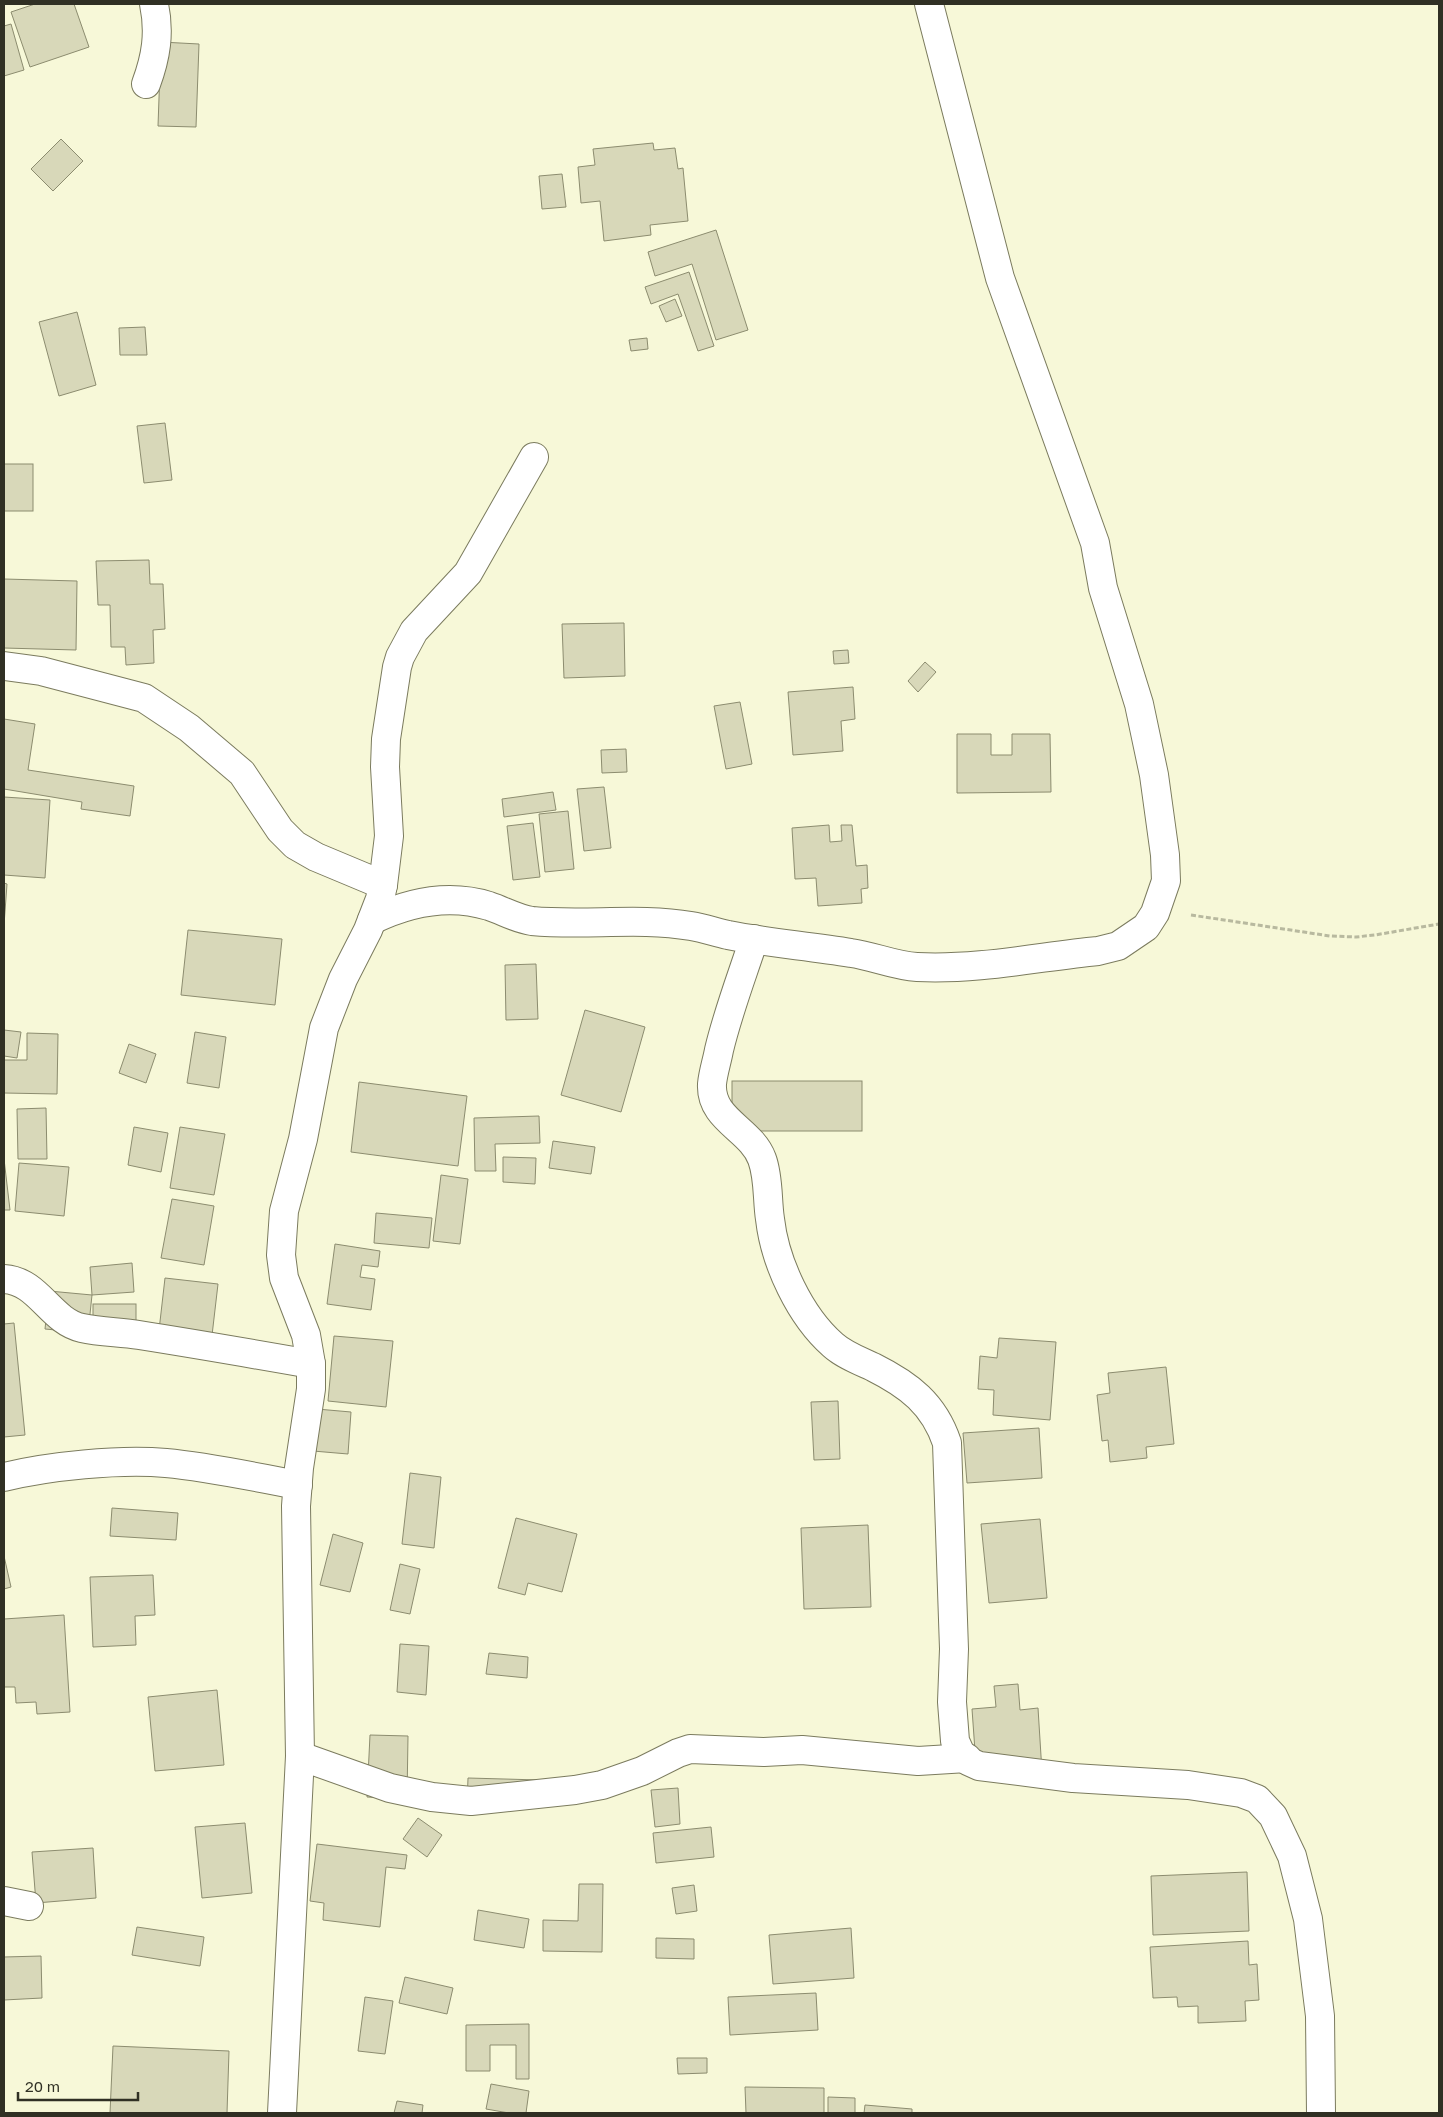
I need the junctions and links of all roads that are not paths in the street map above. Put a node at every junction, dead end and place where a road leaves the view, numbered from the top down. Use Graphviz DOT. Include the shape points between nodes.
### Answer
graph roads {
  1 [pos="154,4"];
  2 [pos="929,4"];
  3 [pos="146,84"];
  4 [pos="534,457"];
  5 [pos="4,666"];
  6 [pos="383,885"];
  7 [pos="372,920"];
  8 [pos="754,939"];
  9 [pos="4,1279"];
  10 [pos="311,1364"];
  11 [pos="4,1478"];
  12 [pos="298,1485"];
  13 [pos="300,1756"];
  14 [pos="967,1758"];
  15 [pos="282,2113"];
  16 [pos="1321,2113"];
  1 -- 3 [label="street" via="157,49"];
  2 -- 8 [label="street" via="1000,278 1095,543 1102,588 1138,704 1154,775 1166,881 1155,914 1146,928 1118,946 1098,952 972,967 916,967 851,953"];
  4 -- 6 [label="street" via="468,573 414,631 400,657 386,738 388,836"];
  5 -- 6 [label="street" via="41,671 144,698 189,728 242,773 280,830 295,845"];
  6 -- 7 [label="street"];
  7 -- 8 [label="street" via="408,905 458,900 488,906 529,921 562,924 663,922"];
  7 -- 10 [label="street" via="343,979 324,1028 303,1139 284,1211 284,1278 306,1335"];
  8 -- 14 [label="street" via="724,1028 712,1084 715,1104 753,1141 763,1160 770,1221 780,1262 794,1295 834,1346 891,1376 932,1410 940,1423 947,1443 955,1741"];
  9 -- 10 [label="street" via="26,1285 60,1316 81,1328"];
  10 -- 12 [label="street" via="312,1388"];
  11 -- 12 [label="street" via="69,1467 166,1463"];
  12 -- 13 [label="street"];
  13 -- 14 [label="street" via="390,1788 471,1801 602,1785 690,1749 802,1750 918,1761"];
  13 -- 15 [label="street"];
  14 -- 16 [label="street" via="979,1766 1073,1778 1188,1785 1241,1793 1257,1799 1274,1816 1292,1856 1308,1919 1320,2016"];
}
